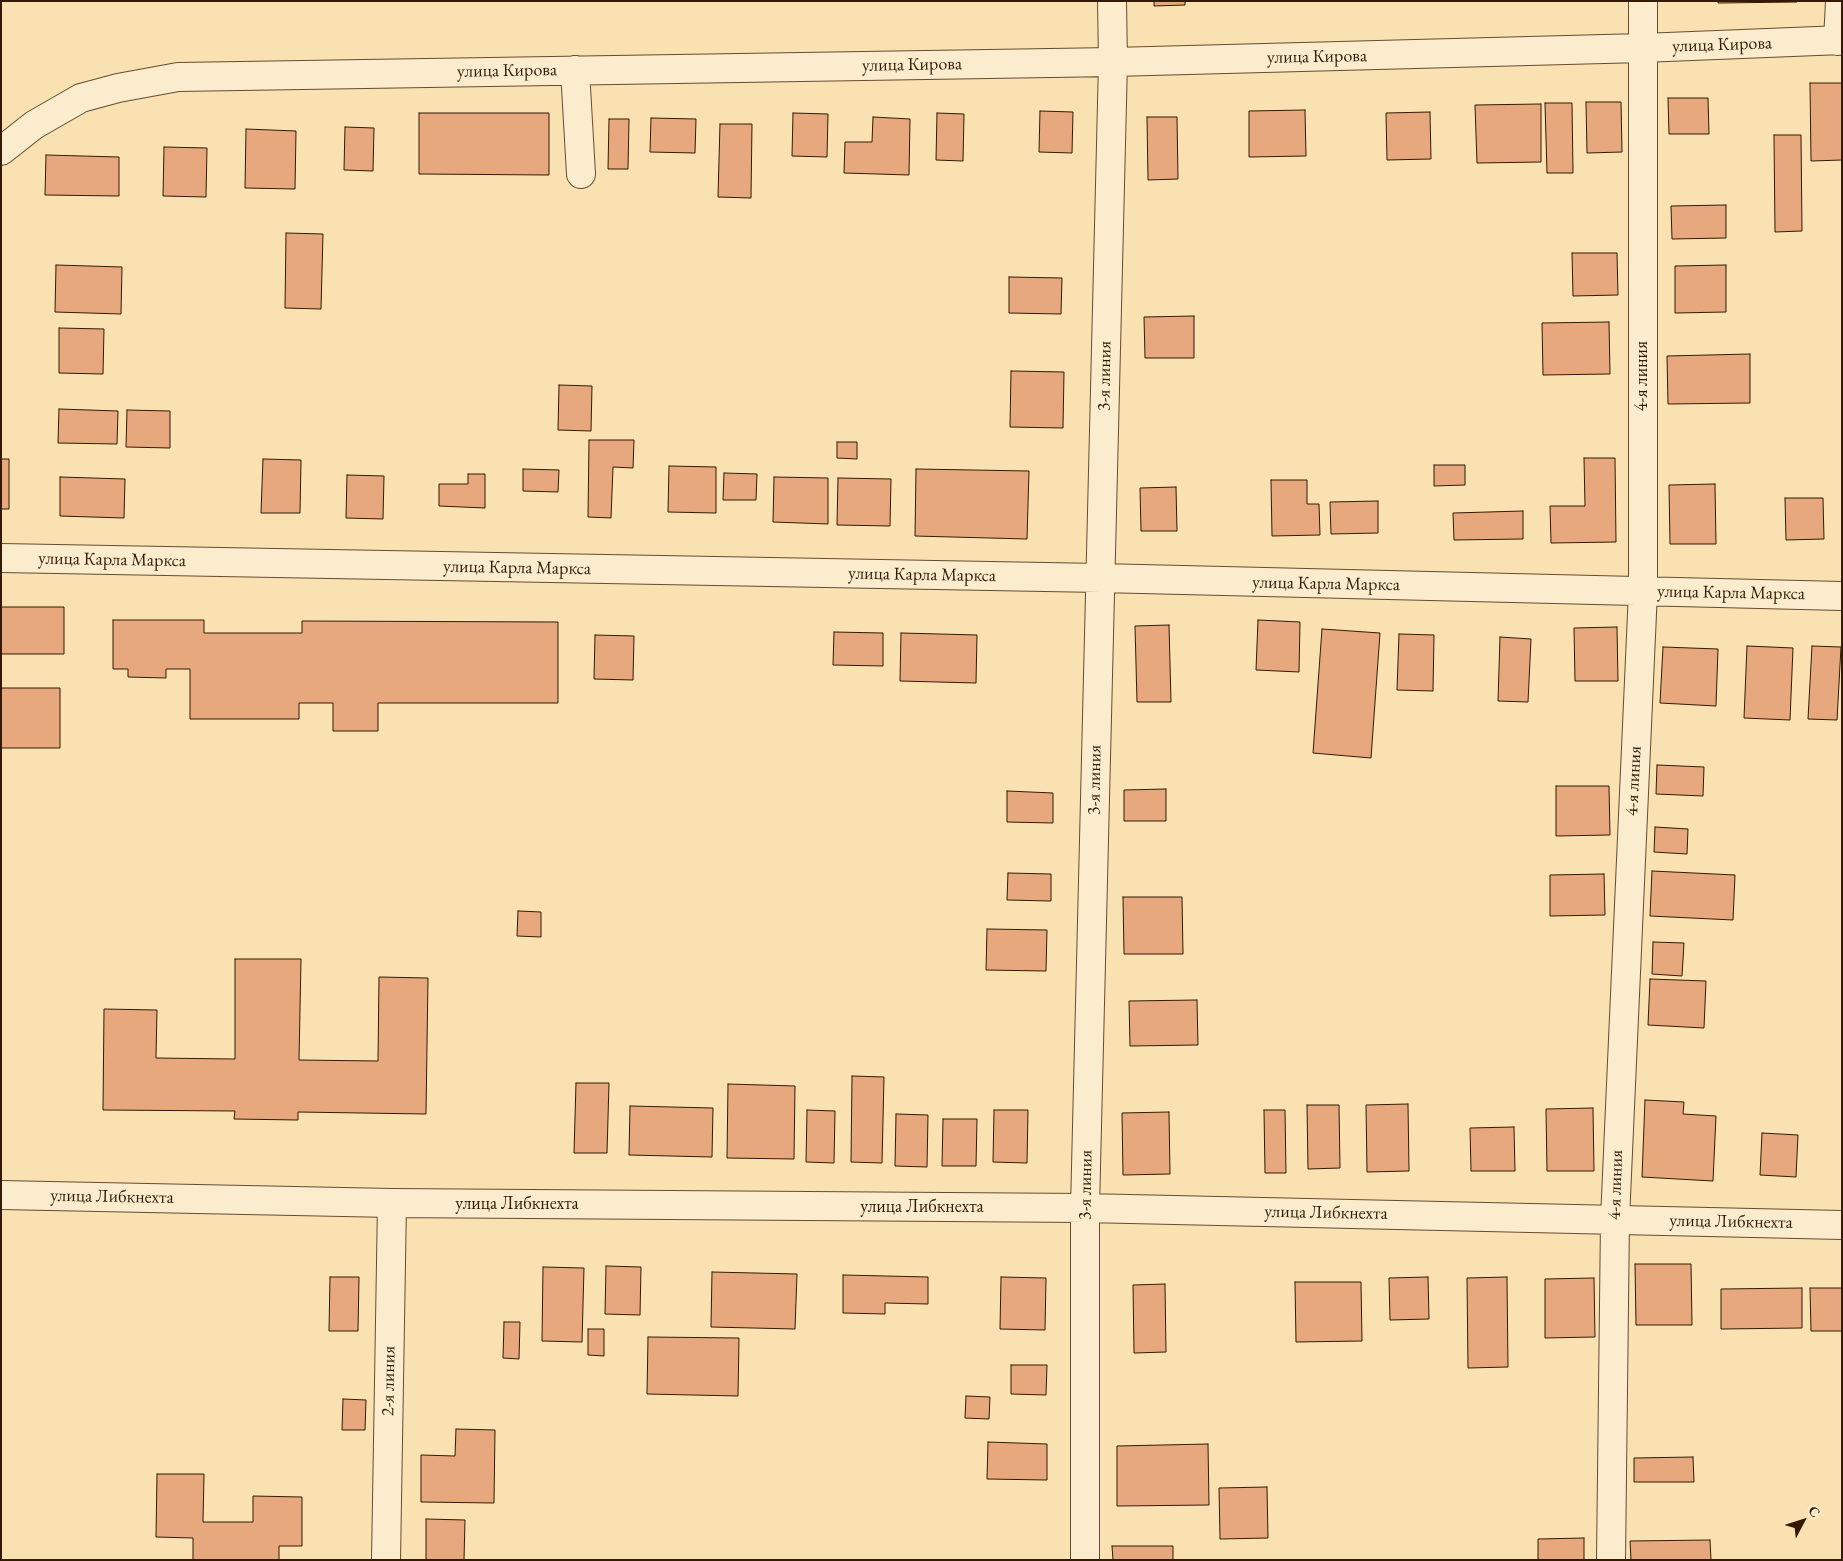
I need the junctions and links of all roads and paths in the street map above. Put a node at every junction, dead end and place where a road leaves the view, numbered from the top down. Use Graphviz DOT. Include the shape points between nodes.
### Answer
graph roads {
  1 [pos="1112,1"];
  2 [pos="1643,1"];
  3 [pos="1840,1"];
  4 [pos="1840,40"];
  5 [pos="1642,48"];
  6 [pos="1113,62"];
  7 [pos="575,70"];
  8 [pos="1,151"];
  9 [pos="581,174"];
  10 [pos="1,558"];
  11 [pos="1100,578"];
  12 [pos="1643,591"];
  13 [pos="1842,596"];
  14 [pos="1,1195"];
  15 [pos="392,1203"];
  16 [pos="1085,1208"];
  17 [pos="1615,1219"];
  18 [pos="1842,1225"];
  19 [pos="386,1560"];
  20 [pos="1085,1560"];
  21 [pos="1612,1560"];
  1 -- 6 [label="street, 3-я линия"];
  2 -- 5 [label="street, 4-я линия"];
  3 -- 4 [label="street"];
  4 -- 5 [label="street, улица Кирова"];
  5 -- 6 [label="street, улица Кирова"];
  5 -- 12 [label="street, 4-я линия"];
  6 -- 7 [label="street, улица Кирова"];
  6 -- 11 [label="street, 3-я линия"];
  7 -- 8 [label="street, улица Кирова" via="152,80 81,98 34,125"];
  7 -- 9 [label="street"];
  10 -- 11 [label="street, улица Карла Маркса"];
  11 -- 12 [label="street, улица Карла Маркса"];
  11 -- 16 [label="street, 3-я линия"];
  12 -- 13 [label="street, улица Карла Маркса"];
  12 -- 17 [label="street, 4-я линия"];
  14 -- 15 [label="street, улица Либкнехта"];
  15 -- 16 [label="street, улица Либкнехта"];
  15 -- 19 [label="street, 2-я линия"];
  16 -- 17 [label="street, улица Либкнехта"];
  16 -- 20 [label="street, 3-я линия"];
  17 -- 18 [label="street, улица Либкнехта"];
  17 -- 21 [label="street, 4-я линия"];
}
